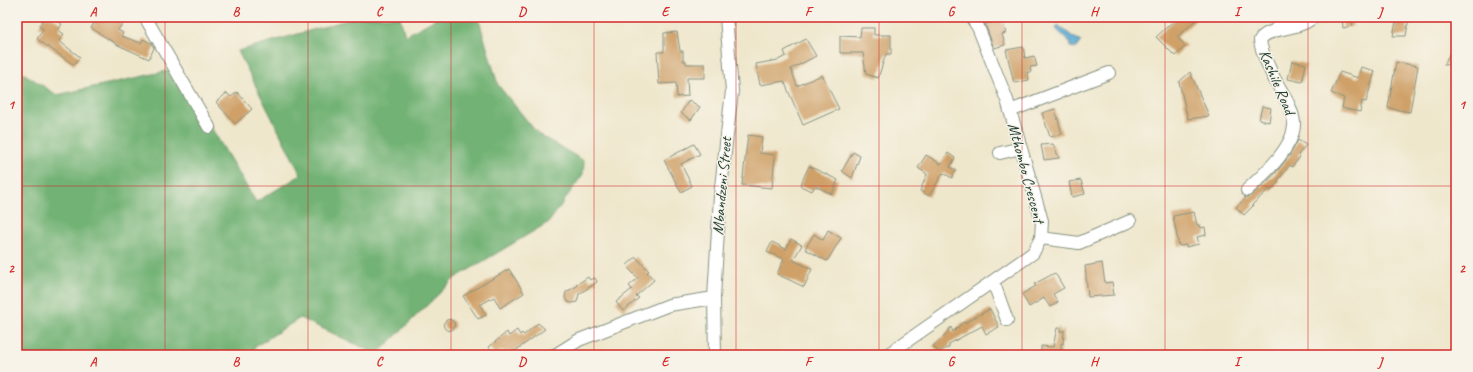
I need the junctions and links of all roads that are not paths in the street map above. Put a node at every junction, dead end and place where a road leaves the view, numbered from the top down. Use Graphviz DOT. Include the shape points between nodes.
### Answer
graph roads {
  1 [pos="145,17"];
  2 [pos="726,17"];
  3 [pos="971,17"];
  4 [pos="1286,17"];
  5 [pos="1313,17"];
  6 [pos="1276,30"];
  7 [pos="1109,73"];
  8 [pos="1010,111"];
  9 [pos="209,128"];
  10 [pos="1021,148"];
  11 [pos="1000,153"];
  12 [pos="1247,190"];
  13 [pos="1130,221"];
  14 [pos="1041,238"];
  15 [pos="993,281"];
  16 [pos="714,298"];
  17 [pos="1007,320"];
  18 [pos="555,355"];
  19 [pos="716,355"];
  20 [pos="887,355"];
  1 -- 9 [label="street"];
  2 -- 16 [label="street, Mbandzeni Street" via="732,91 720,196"];
  3 -- 8 [label="street, Mthombo Crescent" via="978,27"];
  4 -- 6 [label="street"];
  5 -- 6 [label="street, Kashile Road" via="1303,24"];
  6 -- 12 [label="street, Kashile Road" via="1263,36 1260,43 1269,68 1292,113 1292,135 1278,158"];
  7 -- 8 [label="street"];
  8 -- 10 [label="street, Mthombo Crescent"];
  10 -- 11 [label="street"];
  10 -- 14 [label="street, Mthombo Crescent" via="1042,221"];
  13 -- 14 [label="street" via="1079,243"];
  14 -- 15 [label="street, Mthombo Crescent" via="1033,253"];
  15 -- 17 [label="street"];
  15 -- 20 [label="street, Mthombo Crescent"];
  16 -- 18 [label="street" via="669,305 578,340"];
  16 -- 19 [label="street, Mbandzeni Street"];
}
